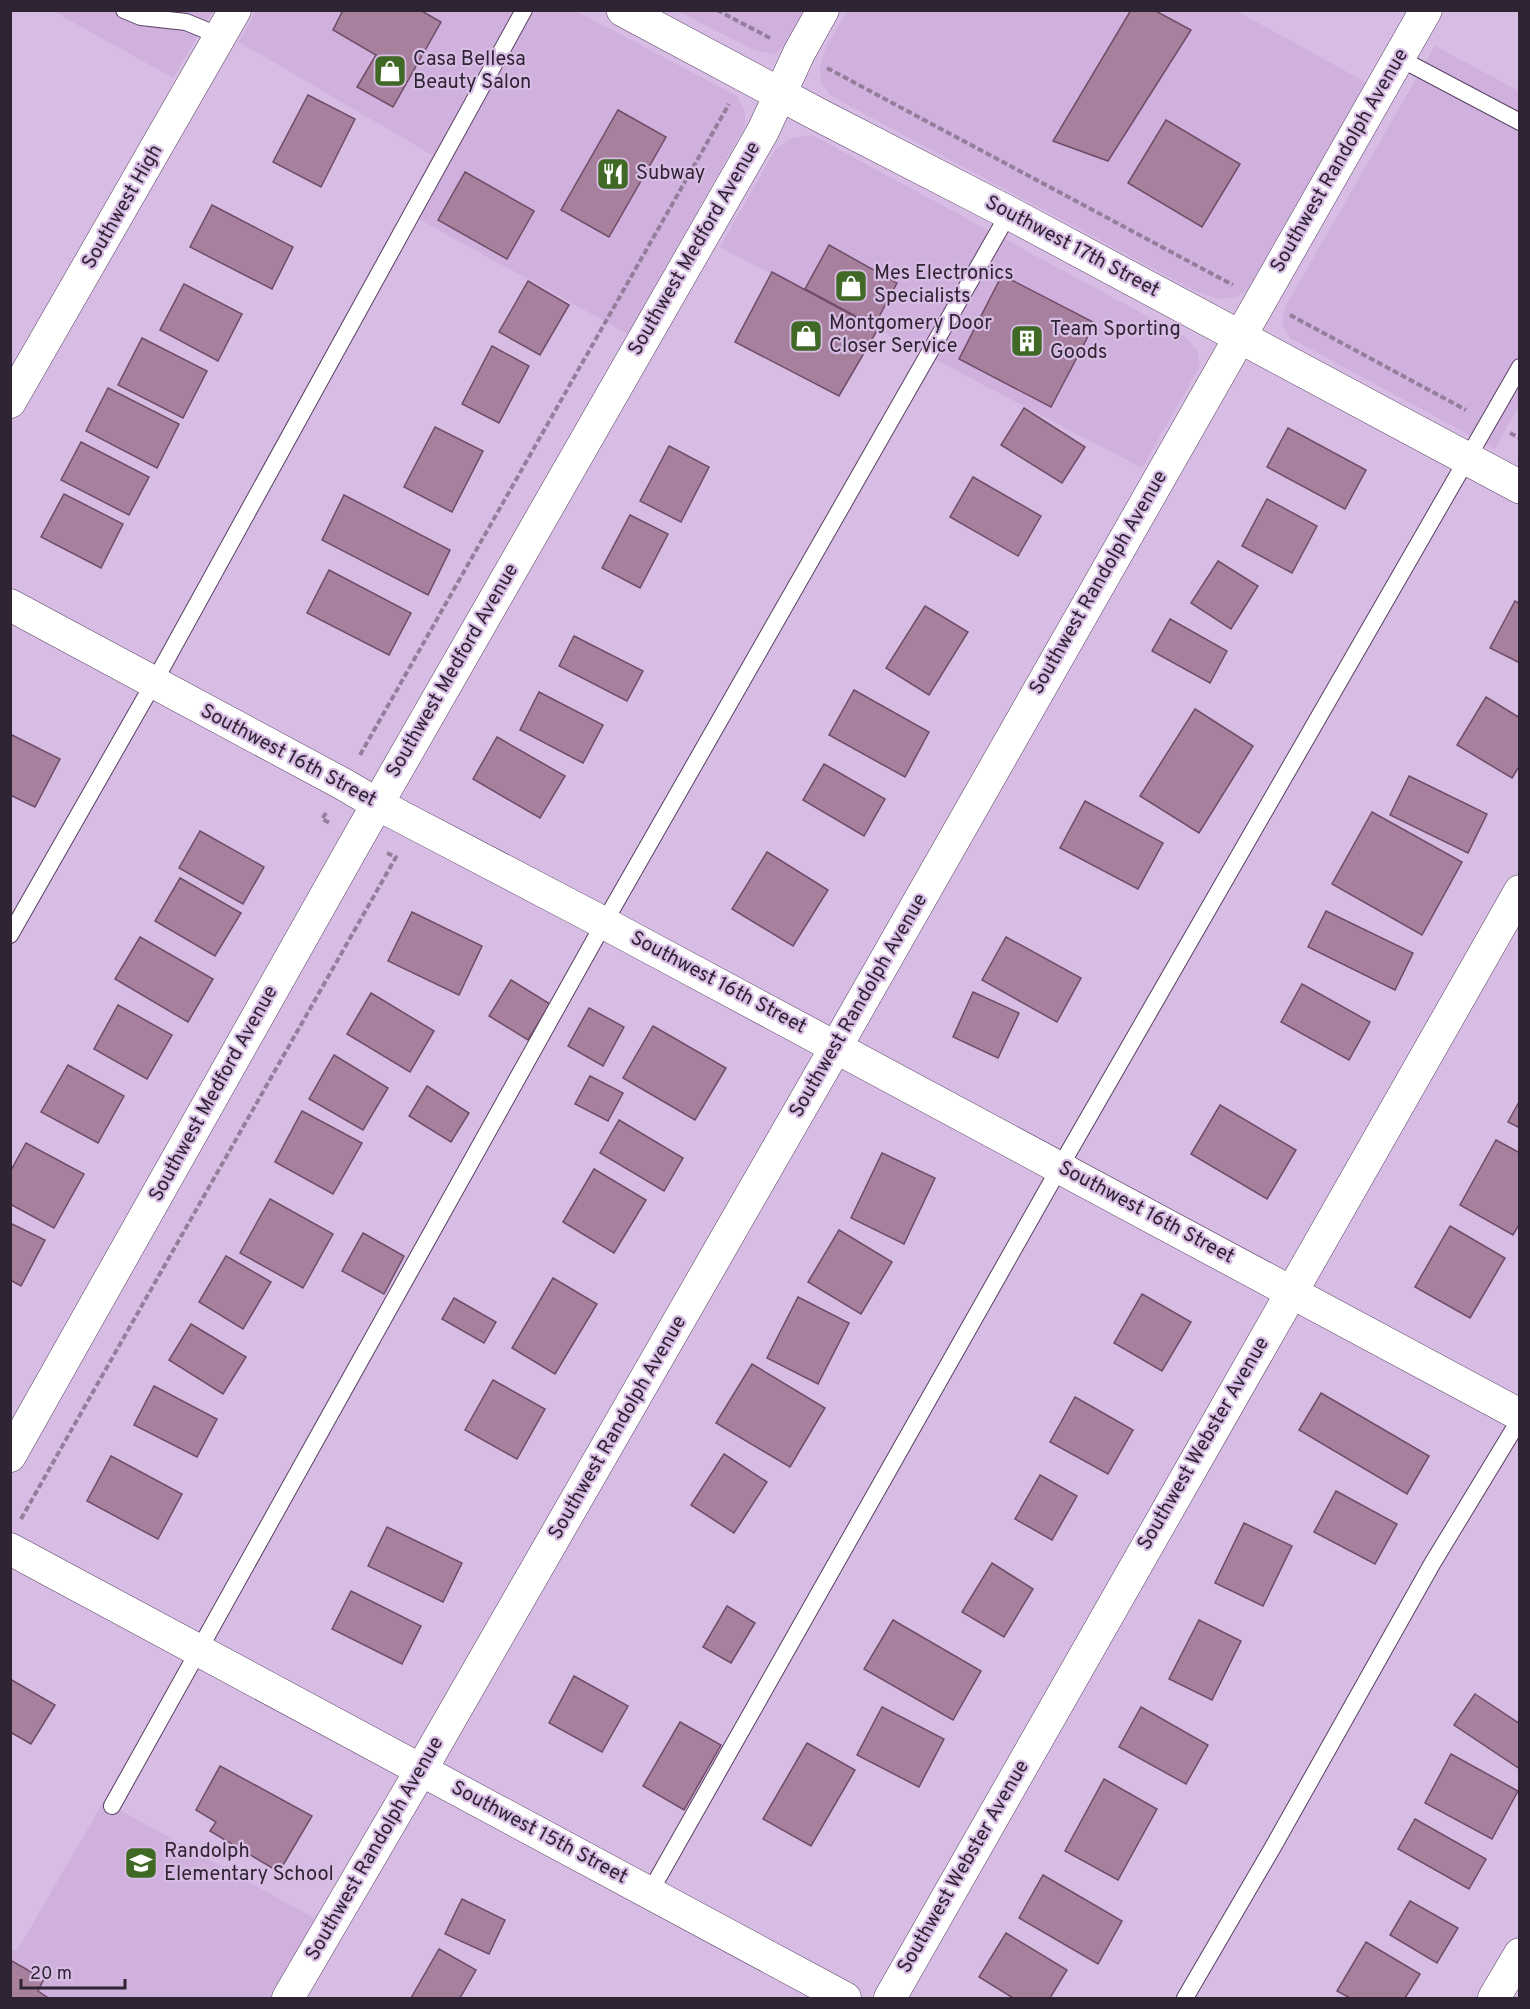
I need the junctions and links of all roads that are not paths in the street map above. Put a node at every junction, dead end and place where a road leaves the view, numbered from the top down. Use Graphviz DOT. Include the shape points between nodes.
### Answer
graph roads {
  1 [pos="124,10"];
  2 [pos="524,10"];
  3 [pos="623,10"];
  4 [pos="824,10"];
  5 [pos="1426,10"];
  6 [pos="228,23"];
  7 [pos="1399,58"];
  8 [pos="780,94"];
  9 [pos="1520,122"];
  10 [pos="1009,213"];
  11 [pos="1239,336"];
  12 [pos="1520,367"];
  13 [pos="10,402"];
  14 [pos="1467,458"];
  15 [pos="1520,487"];
  16 [pos="10,605"];
  17 [pos="153,684"];
  18 [pos="377,804"];
  19 [pos="1520,891"];
  20 [pos="604,923"];
  21 [pos="10,935"];
  22 [pos="836,1047"];
  23 [pos="1059,1167"];
  24 [pos="1291,1291"];
  25 [pos="1520,1417"];
  26 [pos="10,1456"];
  27 [pos="10,1549"];
  28 [pos="200,1651"];
  29 [pos="421,1770"];
  30 [pos="112,1806"];
  31 [pos="650,1892"];
  32 [pos="1520,1954"];
  33 [pos="288,1998"];
  34 [pos="845,1998"];
  35 [pos="890,1998"];
  36 [pos="1185,1998"];
  37 [pos="1494,1998"];
  1 -- 6 [label="lane" via="141,17"];
  2 -- 17 [label="lane"];
  3 -- 8 [label="main road, Southwest 17th Street"];
  4 -- 8 [label="street, Southwest Medford Avenue"];
  5 -- 7 [label="street, Southwest Randolph Avenue"];
  6 -- 13 [label="street, Southwest High"];
  7 -- 9 [label="lane"];
  7 -- 11 [label="street, Southwest Randolph Avenue"];
  8 -- 10 [label="main road, Southwest 17th Street"];
  8 -- 18 [label="street, Southwest Medford Avenue" via="763,131"];
  10 -- 11 [label="main road, Southwest 17th Street"];
  10 -- 20 [label="lane"];
  11 -- 14 [label="main road, Southwest 17th Street"];
  11 -- 22 [label="street, Southwest Randolph Avenue"];
  12 -- 14 [label="lane"];
  14 -- 15 [label="main road, Southwest 17th Street"];
  14 -- 23 [label="lane"];
  16 -- 17 [label="street, Southwest 16th Street"];
  17 -- 18 [label="street, Southwest 16th Street"];
  17 -- 21 [label="lane"];
  18 -- 20 [label="street, Southwest 16th Street"];
  18 -- 26 [label="street, Southwest Medford Avenue"];
  19 -- 24 [label="street, Southwest Webster Avenue"];
  20 -- 22 [label="street, Southwest 16th Street"];
  20 -- 28 [label="lane"];
  22 -- 23 [label="street, Southwest 16th Street"];
  22 -- 29 [label="street, Southwest Randolph Avenue"];
  23 -- 24 [label="street, Southwest 16th Street"];
  23 -- 31 [label="lane"];
  24 -- 25 [label="street, Southwest 16th Street"];
  24 -- 35 [label="street, Southwest Webster Avenue"];
  25 -- 36 [label="lane"];
  27 -- 28 [label="street, Southwest 15th Street"];
  28 -- 29 [label="street, Southwest 15th Street"];
  28 -- 30 [label="lane"];
  29 -- 31 [label="street, Southwest 15th Street"];
  29 -- 33 [label="street, Southwest Randolph Avenue"];
  31 -- 34 [label="street, Southwest 15th Street"];
  32 -- 37 [label="street"];
}
